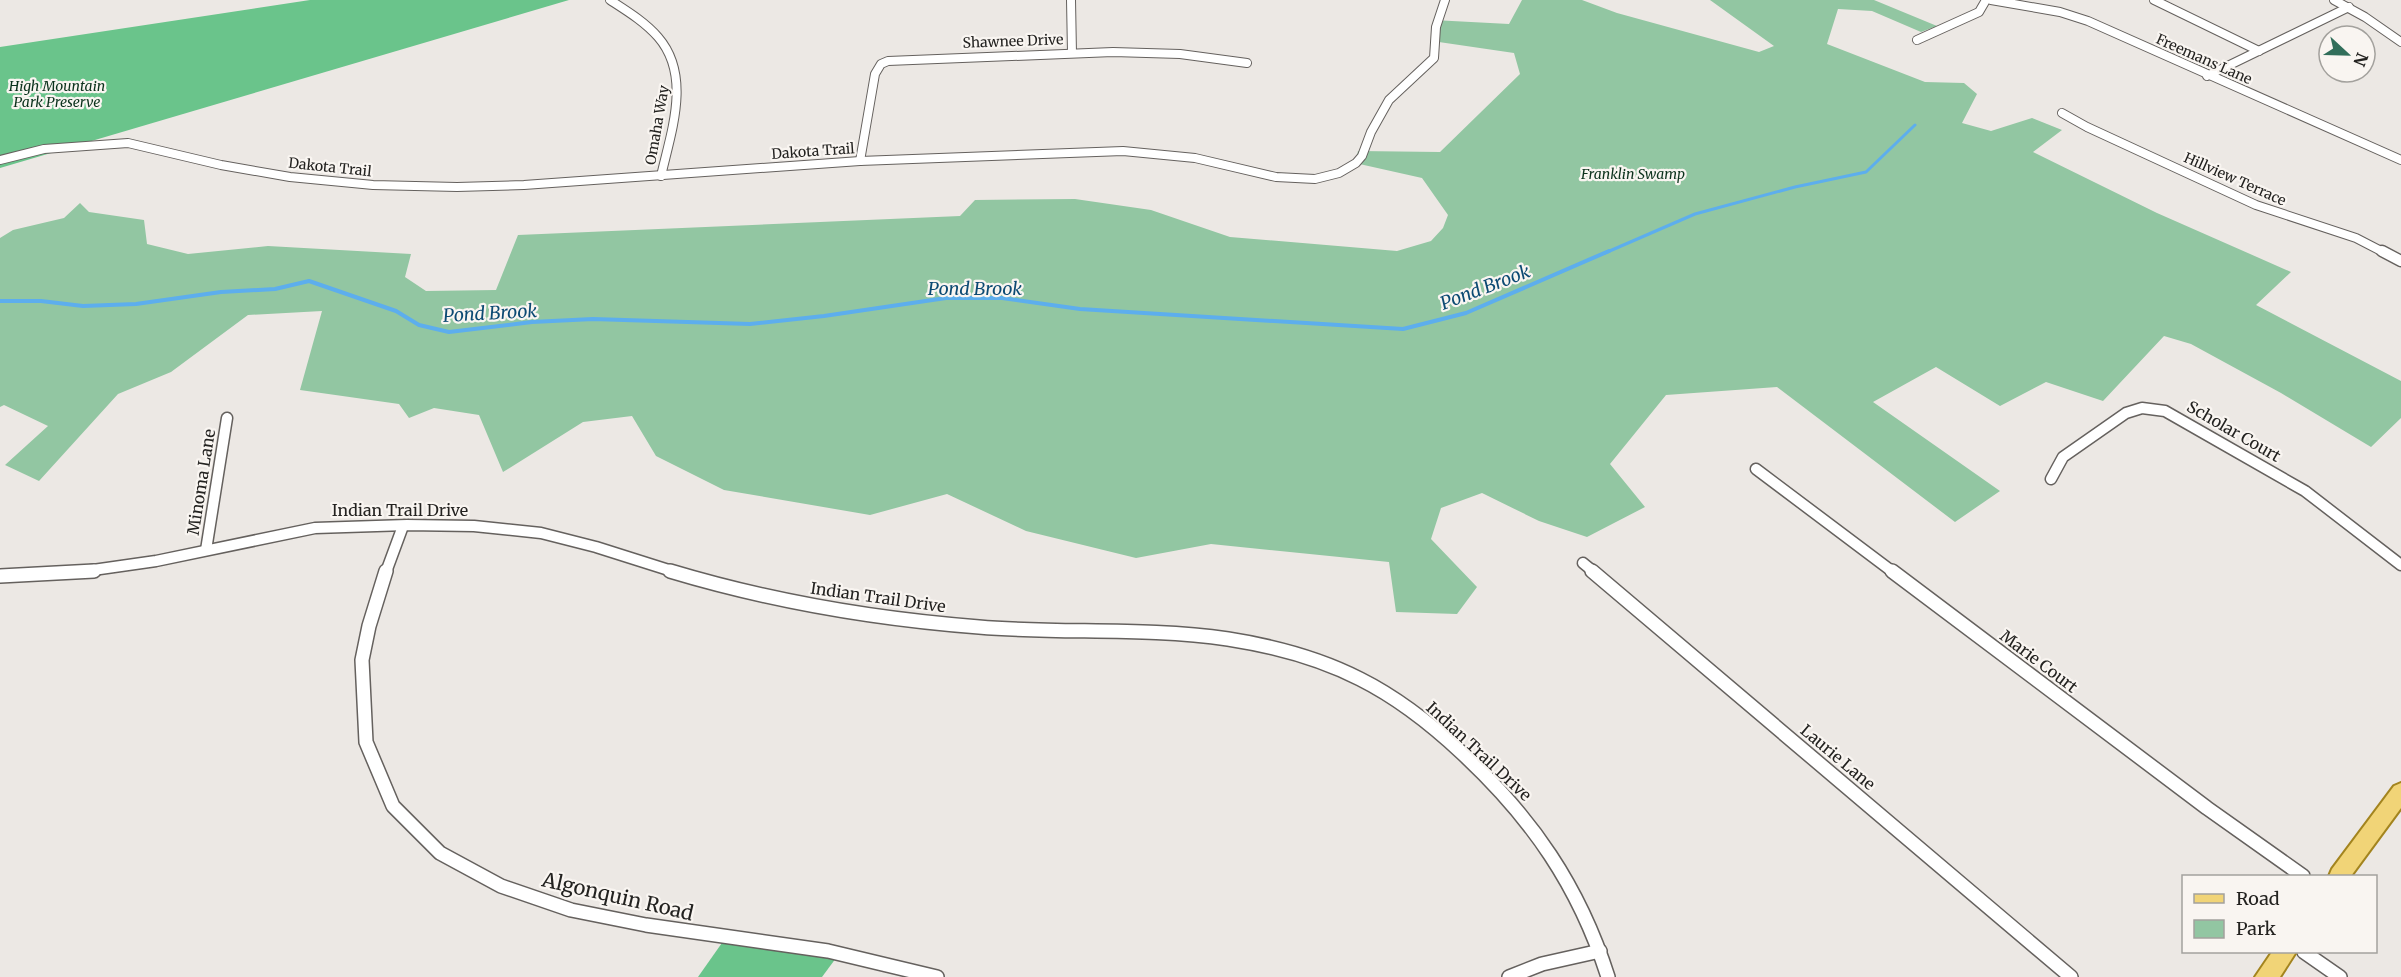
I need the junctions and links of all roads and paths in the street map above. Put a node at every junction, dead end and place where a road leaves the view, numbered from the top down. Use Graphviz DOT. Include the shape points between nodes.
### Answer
graph roads {
  1 [pos="610,0"];
  2 [pos="1071,0"];
  3 [pos="1445,0"];
  4 [pos="1986,0"];
  5 [pos="1991,0"];
  6 [pos="2154,0"];
  7 [pos="2334,0"];
  8 [pos="2349,8"];
  9 [pos="1917,40"];
  10 [pos="2401,42"];
  11 [pos="2259,51"];
  12 [pos="1071,53"];
  13 [pos="1247,63"];
  14 [pos="2207,76"];
  15 [pos="2062,112"];
  16 [pos="0,160"];
  17 [pos="2401,160"];
  18 [pos="860,161"];
  19 [pos="661,176"];
  20 [pos="2401,261"];
  21 [pos="227,418"];
  22 [pos="1756,469"];
  23 [pos="2051,479"];
  24 [pos="403,526"];
  25 [pos="206,550"];
  26 [pos="1583,563"];
  27 [pos="2401,565"];
  28 [pos="0,576"];
  29 [pos="2401,792"];
  30 [pos="2302,875"];
  31 [pos="2340,875"];
  32 [pos="1600,951"];
  33 [pos="2284,953"];
  34 [pos="2307,953"];
  35 [pos="937,977"];
  36 [pos="1509,977"];
  37 [pos="1608,977"];
  38 [pos="2071,977"];
  39 [pos="2266,977"];
  40 [pos="2340,977"];
  1 -- 19 [label="street, Omaha Way" via="651,28 668,48 676,66 678,96"];
  2 -- 12 [label="street"];
  3 -- 18 [label="street, Dakota Trail" via="1436,27 1434,58 1389,100 1356,163 1327,177 1288,179 1195,158 1123,151"];
  4 -- 9 [label="street" via="1979,12"];
  5 -- 14 [label="street, Freemans Lane" via="2088,21"];
  6 -- 11 [label="street"];
  7 -- 8 [label="street"];
  8 -- 10 [label="street"];
  8 -- 11 [label="street"];
  11 -- 14 [label="street"];
  12 -- 13 [label="street, Shawnee Drive" via="1180,54"];
  12 -- 18 [label="street, Shawnee Drive" via="896,60 881,64 875,74"];
  14 -- 17 [label="street, Freemans Lane"];
  15 -- 20 [label="street, Hillview Terrace" via="2256,205 2356,238"];
  16 -- 19 [label="street, Dakota Trail" via="44,149 128,143 255,172 373,185 500,186"];
  18 -- 19 [label="street, Dakota Trail"];
  21 -- 25 [label="street, Minoma Lane"];
  22 -- 30 [label="street, Marie Court" via="2206,808"];
  23 -- 27 [label="street, Scholar Court" via="2063,457 2126,413 2142,408 2165,411 2305,491"];
  24 -- 25 [label="street, Indian Trail Drive" via="299,530"];
  24 -- 32 [label="street, Indian Trail Drive" via="474,526 544,534 596,546 691,577 863,613 1002,628 1200,636 1248,643 1325,664 1358,678 1412,710 1501,789 1547,846 1569,881"];
  24 -- 35 [label="street, Algonquin Road" via="367,634 360,694 363,726 384,793 398,814 435,851 481,878 583,913 694,934 792,945"];
  25 -- 28 [label="street, Indian Trail Drive" via="106,569"];
  26 -- 38 [label="street, Laurie Lane"];
  29 -- 31 [label="main road"];
  32 -- 36 [label="street" via="1556,958"];
  32 -- 37 [label="street, Indian Trail Drive"];
  33 -- 39 [label="main road"];
  34 -- 40 [label="street"];
}
